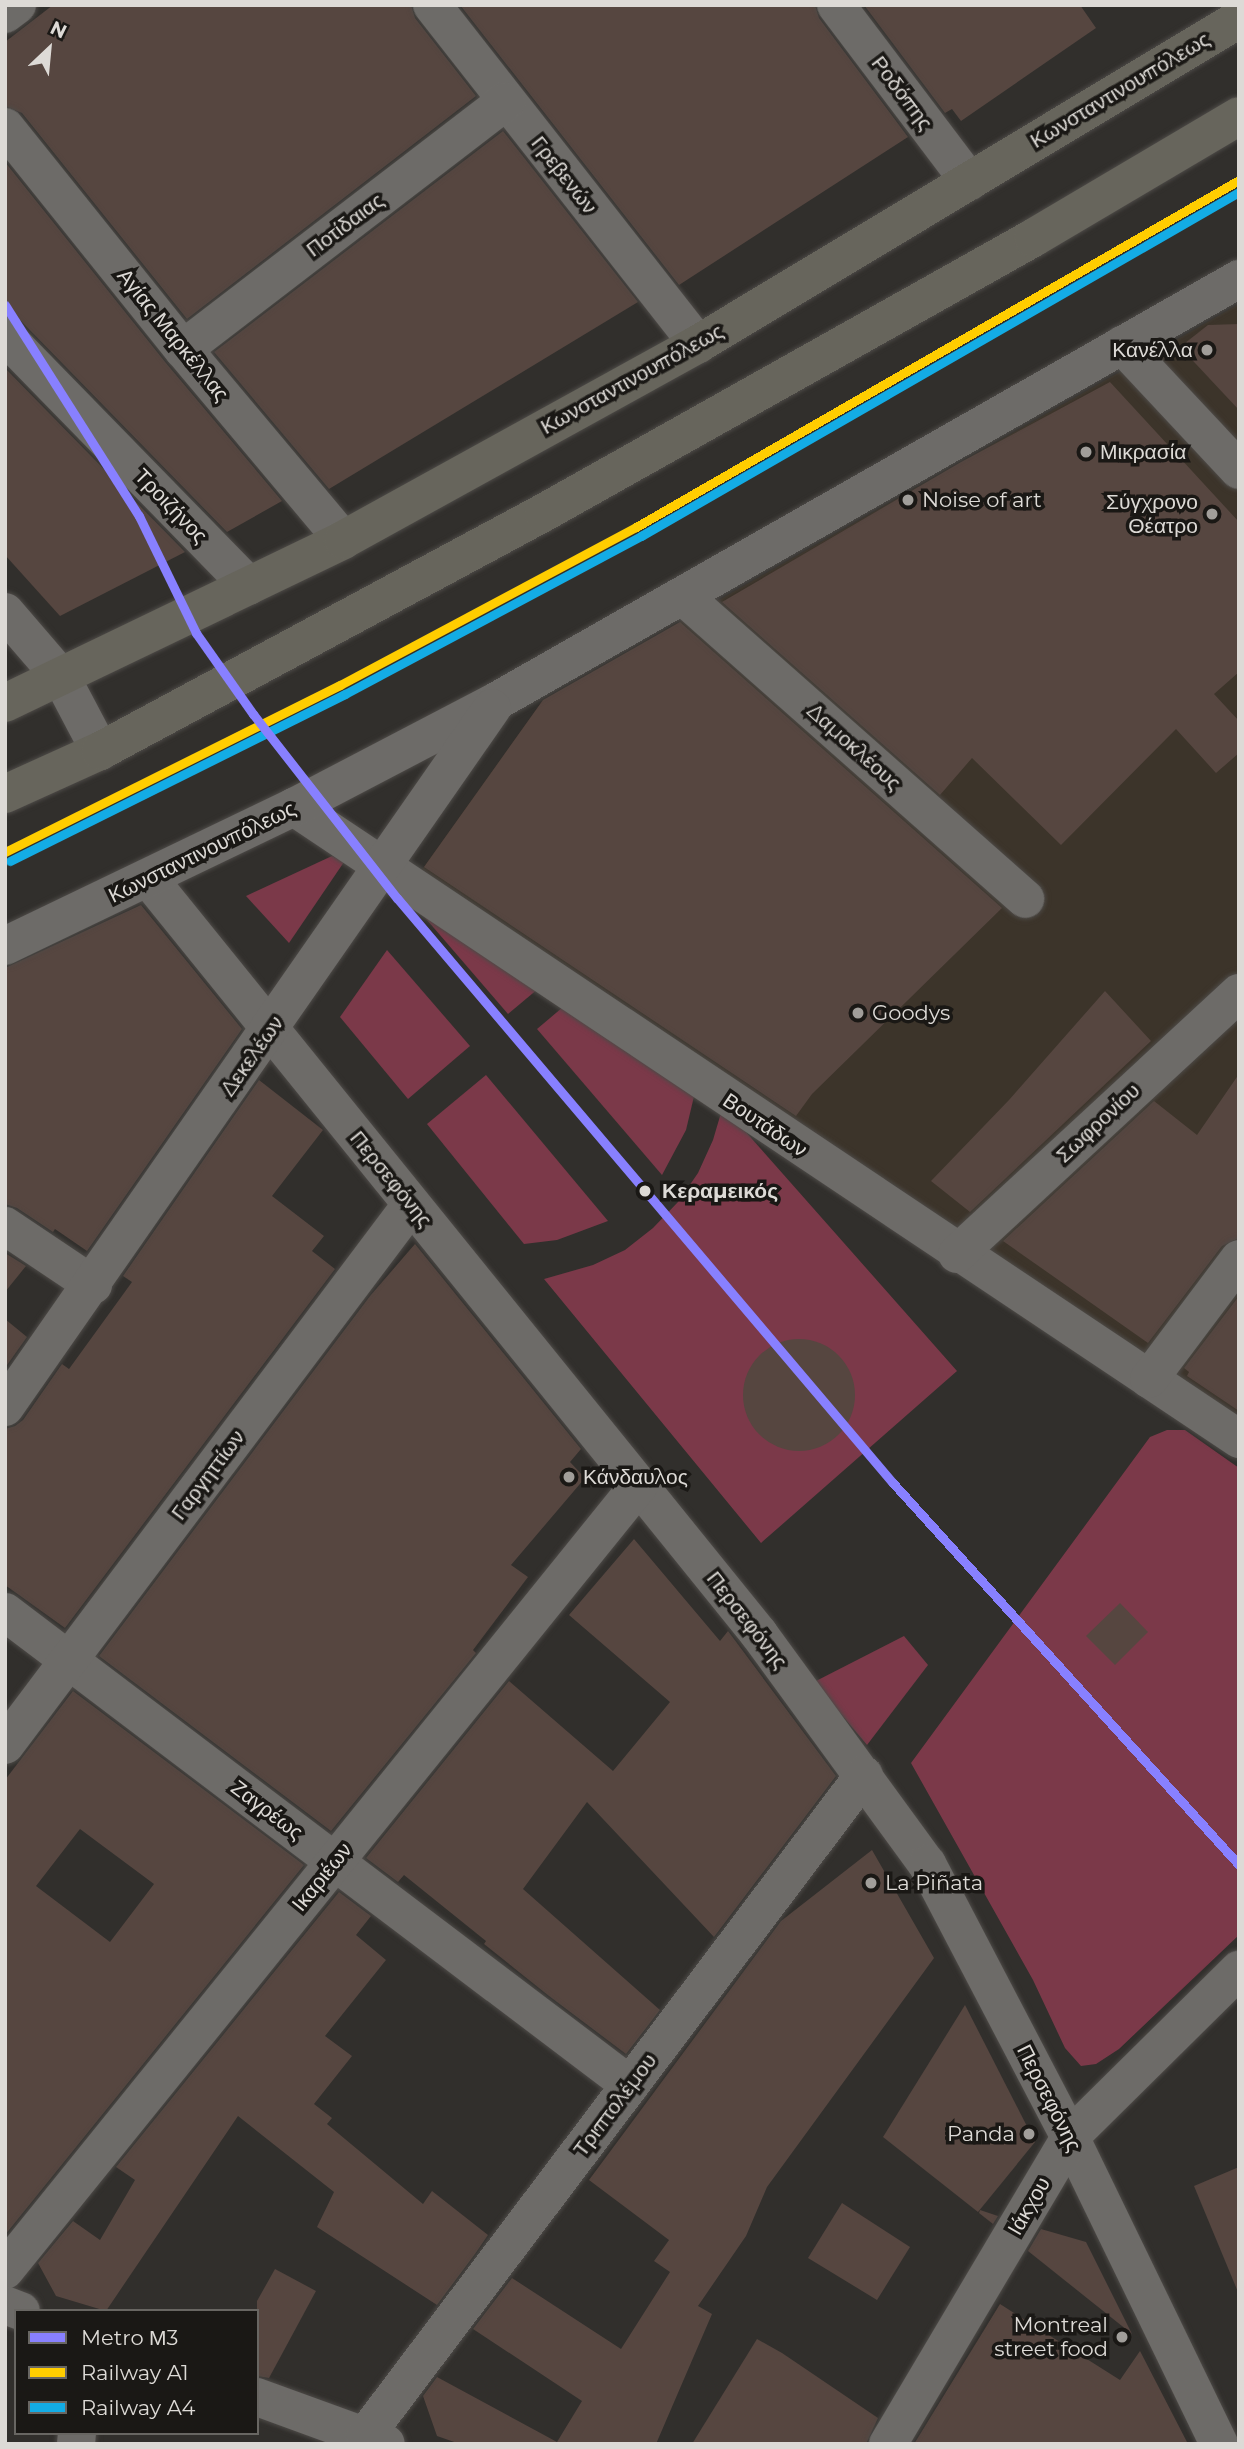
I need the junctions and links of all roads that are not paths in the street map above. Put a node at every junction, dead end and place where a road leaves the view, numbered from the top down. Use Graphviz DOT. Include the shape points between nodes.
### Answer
graph roads {
  1 [pos="17,5"];
  2 [pos="432,5"];
  3 [pos="835,5"];
  4 [pos="5,14"];
  5 [pos="1239,19"];
  6 [pos="506,101"];
  7 [pos="1239,116"];
  8 [pos="5,127"];
  9 [pos="968,181"];
  10 [pos="1239,279"];
  11 [pos="1239,306"];
  12 [pos="1186,309"];
  13 [pos="5,336"];
  14 [pos="698,344"];
  15 [pos="1122,345"];
  16 [pos="183,349"];
  17 [pos="1239,470"];
  18 [pos="343,540"];
  19 [pos="249,586"];
  20 [pos="683,596"];
  21 [pos="5,612"];
  22 [pos="61,677"];
  23 [pos="495,702"];
  24 [pos="5,703"];
  25 [pos="100,751"];
  26 [pos="5,794"];
  27 [pos="294,807"];
  28 [pos="381,868"];
  29 [pos="149,879"];
  30 [pos="1025,899"];
  31 [pos="5,946"];
  32 [pos="1239,993"];
  33 [pos="270,1029"];
  34 [pos="411,1205"];
  35 [pos="5,1226"];
  36 [pos="957,1254"];
  37 [pos="1239,1259"];
  38 [pos="93,1285"];
  39 [pos="1149,1380"];
  40 [pos="5,1407"];
  41 [pos="1239,1440"];
  42 [pos="639,1484"];
  43 [pos="5,1612"];
  44 [pos="69,1660"];
  45 [pos="5,1745"];
  46 [pos="864,1775"];
  47 [pos="335,1862"];
  48 [pos="1239,1970"];
  49 [pos="630,2085"];
  50 [pos="1070,2137"];
  51 [pos="5,2270"];
  52 [pos="259,2398"];
  53 [pos="372,2441"];
  54 [pos="888,2444"];
  55 [pos="1219,2444"];
  1 -- 4 [label="street"];
  2 -- 6 [label="street, Γρεβενών"];
  3 -- 9 [label="street, Ροδόπης"];
  5 -- 9 [label="main road, Κωνσταντινουπόλεως"];
  6 -- 14 [label="street, Γρεβενών"];
  6 -- 16 [label="street, Ποτίδαιας"];
  7 -- 25 [label="main road" via="1033,238 555,506"];
  8 -- 16 [label="street, Αγίας Μαρκέλλας"];
  9 -- 14 [label="main road, Κωνσταντινουπόλεως"];
  10 -- 12 [label="street, Κωνσταντινουπόλεως"];
  11 -- 12 [label="street"];
  12 -- 15 [label="street, Κωνσταντινουπόλεως"];
  13 -- 19 [label="street, Τροιζήνος"];
  14 -- 18 [label="main road, Κωνσταντινουπόλεως"];
  15 -- 17 [label="street"];
  15 -- 20 [label="street, Κωνσταντινουπόλεως"];
  16 -- 18 [label="street, Αγίας Μαρκέλλας"];
  18 -- 19 [label="main road, Κωνσταντινουπόλεως"];
  19 -- 22 [label="main road, Κωνσταντινουπόλεως"];
  20 -- 23 [label="street, Κωνσταντινουπόλεως"];
  20 -- 30 [label="street, Δαμοκλέους"];
  21 -- 22 [label="street"];
  22 -- 24 [label="main road, Κωνσταντινουπόλεως"];
  22 -- 25 [label="street"];
  23 -- 27 [label="street, Κωνσταντινουπόλεως"];
  23 -- 28 [label="street, Δεκελέων"];
  25 -- 26 [label="main road"];
  27 -- 28 [label="street, Βουτάδων"];
  27 -- 29 [label="street, Κωνσταντινουπόλεως"];
  28 -- 33 [label="street, Δεκελέων"];
  28 -- 36 [label="street, Βουτάδων"];
  29 -- 31 [label="street, Κωνσταντινουπόλεως"];
  29 -- 33 [label="street, Περσεφόνης"];
  32 -- 36 [label="street, Σωφρονίου"];
  33 -- 34 [label="street, Περσεφόνης"];
  33 -- 38 [label="street, Δεκελέων"];
  34 -- 42 [label="street, Περσεφόνης"];
  34 -- 44 [label="street, Γαργηττίων"];
  35 -- 38 [label="street"];
  36 -- 39 [label="street, Βουτάδων"];
  37 -- 39 [label="street"];
  38 -- 40 [label="street, Δεκελέων"];
  39 -- 41 [label="street, Βουτάδων"];
  42 -- 46 [label="street, Περσεφόνης"];
  42 -- 47 [label="street, Ικαριέων"];
  43 -- 44 [label="street, Ζαγρέως"];
  44 -- 45 [label="street, Γαργηττίων"];
  44 -- 47 [label="street, Ζαγρέως"];
  46 -- 49 [label="street, Τριπτολέμου"];
  46 -- 50 [label="street, Περσεφόνης" via="927,1864"];
  47 -- 49 [label="street, Ζαγρέως"];
  47 -- 51 [label="street, Ικαριέων"];
  48 -- 50 [label="street, Ιάκχου"];
  49 -- 53 [label="street, Τριπτολέμου"];
  50 -- 54 [label="street, Ιάκχου"];
  50 -- 55 [label="street, Περσεφόνης"];
  52 -- 53 [label="street"];
}
